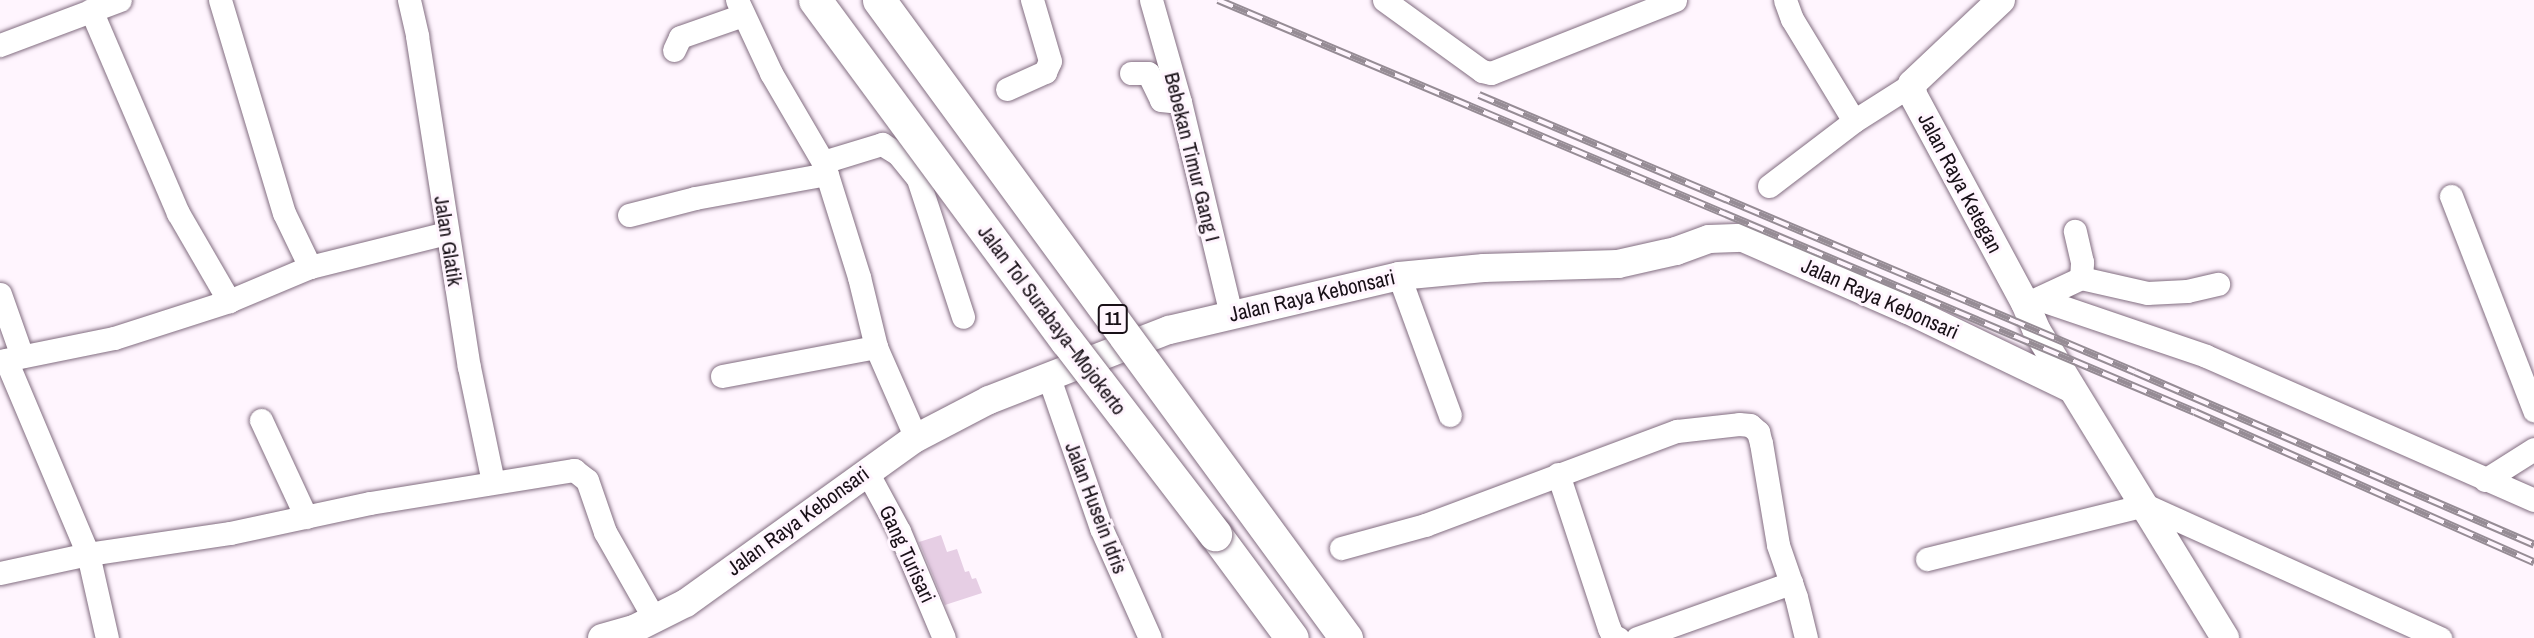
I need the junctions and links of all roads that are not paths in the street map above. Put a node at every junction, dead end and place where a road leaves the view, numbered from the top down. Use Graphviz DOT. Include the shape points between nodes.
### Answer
graph roads {
  1 [pos="120,0"];
  2 [pos="220,0"];
  3 [pos="409,0"];
  4 [pos="815,0"];
  5 [pos="879,0"];
  6 [pos="1032,0"];
  7 [pos="1151,0"];
  8 [pos="1384,0"];
  9 [pos="1675,0"];
  10 [pos="1785,0"];
  11 [pos="2001,0"];
  12 [pos="1648,5"];
  13 [pos="740,7"];
  14 [pos="91,10"];
  15 [pos="0,45"];
  16 [pos="674,50"];
  17 [pos="1131,73"];
  18 [pos="1912,84"];
  19 [pos="1007,89"];
  20 [pos="1180,102"];
  21 [pos="1854,121"];
  22 [pos="825,168"];
  23 [pos="1769,186"];
  24 [pos="2451,196"];
  25 [pos="629,215"];
  26 [pos="2075,231"];
  27 [pos="446,233"];
  28 [pos="310,267"];
  29 [pos="1399,276"];
  30 [pos="2081,278"];
  31 [pos="2218,284"];
  32 [pos="0,293"];
  33 [pos="229,301"];
  34 [pos="2032,301"];
  35 [pos="1231,314"];
  36 [pos="963,317"];
  37 [pos="876,347"];
  38 [pos="9,359"];
  39 [pos="1048,375"];
  40 [pos="722,376"];
  41 [pos="2073,392"];
  42 [pos="2534,410"];
  43 [pos="1450,415"];
  44 [pos="261,420"];
  45 [pos="916,438"];
  46 [pos="2534,449"];
  47 [pos="867,472"];
  48 [pos="1558,474"];
  49 [pos="2485,480"];
  50 [pos="493,482"];
  51 [pos="2534,500"];
  52 [pos="2145,505"];
  53 [pos="306,517"];
  54 [pos="1341,548"];
  55 [pos="88,554"];
  56 [pos="1927,559"];
  57 [pos="0,573"];
  58 [pos="1791,583"];
  59 [pos="655,620"];
  60 [pos="107,638"];
  61 [pos="601,638"];
  62 [pos="944,638"];
  63 [pos="1150,638"];
  64 [pos="1292,638"];
  65 [pos="1346,638"];
  66 [pos="1618,638"];
  67 [pos="1637,638"];
  68 [pos="1805,638"];
  69 [pos="2225,638"];
  70 [pos="2440,638"];
  1 -- 14 [label="street"];
  2 -- 28 [label="street" via="284,213"];
  3 -- 27 [label="street, Jalan Glatik"];
  4 -- 64 [label="highway, Jalan Tol Surabaya–Mojokerto / 11, bridge"];
  5 -- 65 [label="highway, 11, bridge"];
  6 -- 19 [label="street" via="1050,61 1045,72"];
  7 -- 20 [label="street, Bebekan Timur Gang I"];
  8 -- 12 [label="street" via="1491,73"];
  9 -- 12 [label="street"];
  10 -- 21 [label="street"];
  11 -- 18 [label="main road"];
  13 -- 16 [label="street" via="680,37"];
  13 -- 22 [label="street"];
  14 -- 15 [label="street"];
  14 -- 33 [label="street" via="178,213"];
  17 -- 20 [label="street" via="1148,73 1161,100"];
  18 -- 21 [label="street"];
  18 -- 34 [label="main road, Jalan Raya Ketegan" via="1913,95"];
  20 -- 35 [label="street, Bebekan Timur Gang I"];
  21 -- 23 [label="street"];
  22 -- 25 [label="street"];
  22 -- 36 [label="street" via="882,144 898,153 918,179"];
  22 -- 37 [label="street"];
  24 -- 42 [label="street"];
  26 -- 30 [label="street"];
  27 -- 28 [label="street"];
  27 -- 50 [label="street, Jalan Glatik"];
  28 -- 33 [label="street"];
  29 -- 35 [label="main road, Jalan Raya Kebonsari"];
  29 -- 41 [label="main road, Jalan Raya Kebonsari" via="1618,264 1709,239 1743,238 1908,310"];
  29 -- 43 [label="street"];
  30 -- 31 [label="street" via="2147,293"];
  30 -- 34 [label="street"];
  32 -- 38 [label="street"];
  33 -- 38 [label="street" via="114,338"];
  34 -- 41 [label="main road, Jalan Raya Ketegan" via="2037,331"];
  34 -- 49 [label="street" via="2206,356"];
  35 -- 39 [label="main road, Jalan Raya Kebonsari" via="1169,330"];
  37 -- 40 [label="street"];
  37 -- 45 [label="street"];
  38 -- 55 [label="street"];
  39 -- 45 [label="main road, Jalan Raya Kebonsari"];
  39 -- 63 [label="street, Jalan Husein Idris" via="1101,528"];
  41 -- 52 [label="main road, Jalan Raya Ketegan"];
  44 -- 53 [label="street"];
  45 -- 47 [label="main road, Jalan Raya Kebonsari"];
  46 -- 49 [label="street"];
  47 -- 59 [label="main road, Jalan Raya Kebonsari" via="686,603"];
  47 -- 62 [label="street, Gang Turisari" via="899,531"];
  48 -- 54 [label="street" via="1425,525"];
  48 -- 58 [label="street" via="1677,431 1750,425 1761,443 1778,545"];
  48 -- 66 [label="street" via="1609,628"];
  49 -- 51 [label="street"];
  50 -- 53 [label="street"];
  50 -- 59 [label="street" via="579,472 587,480 615,550"];
  52 -- 56 [label="street"];
  52 -- 69 [label="main road, Jalan Raya Ketegan"];
  52 -- 70 [label="street"];
  53 -- 55 [label="street"];
  55 -- 57 [label="street"];
  55 -- 60 [label="street"];
  58 -- 67 [label="street"];
  58 -- 68 [label="street"];
  59 -- 61 [label="main road, Jalan Raya Kebonsari"];
}
